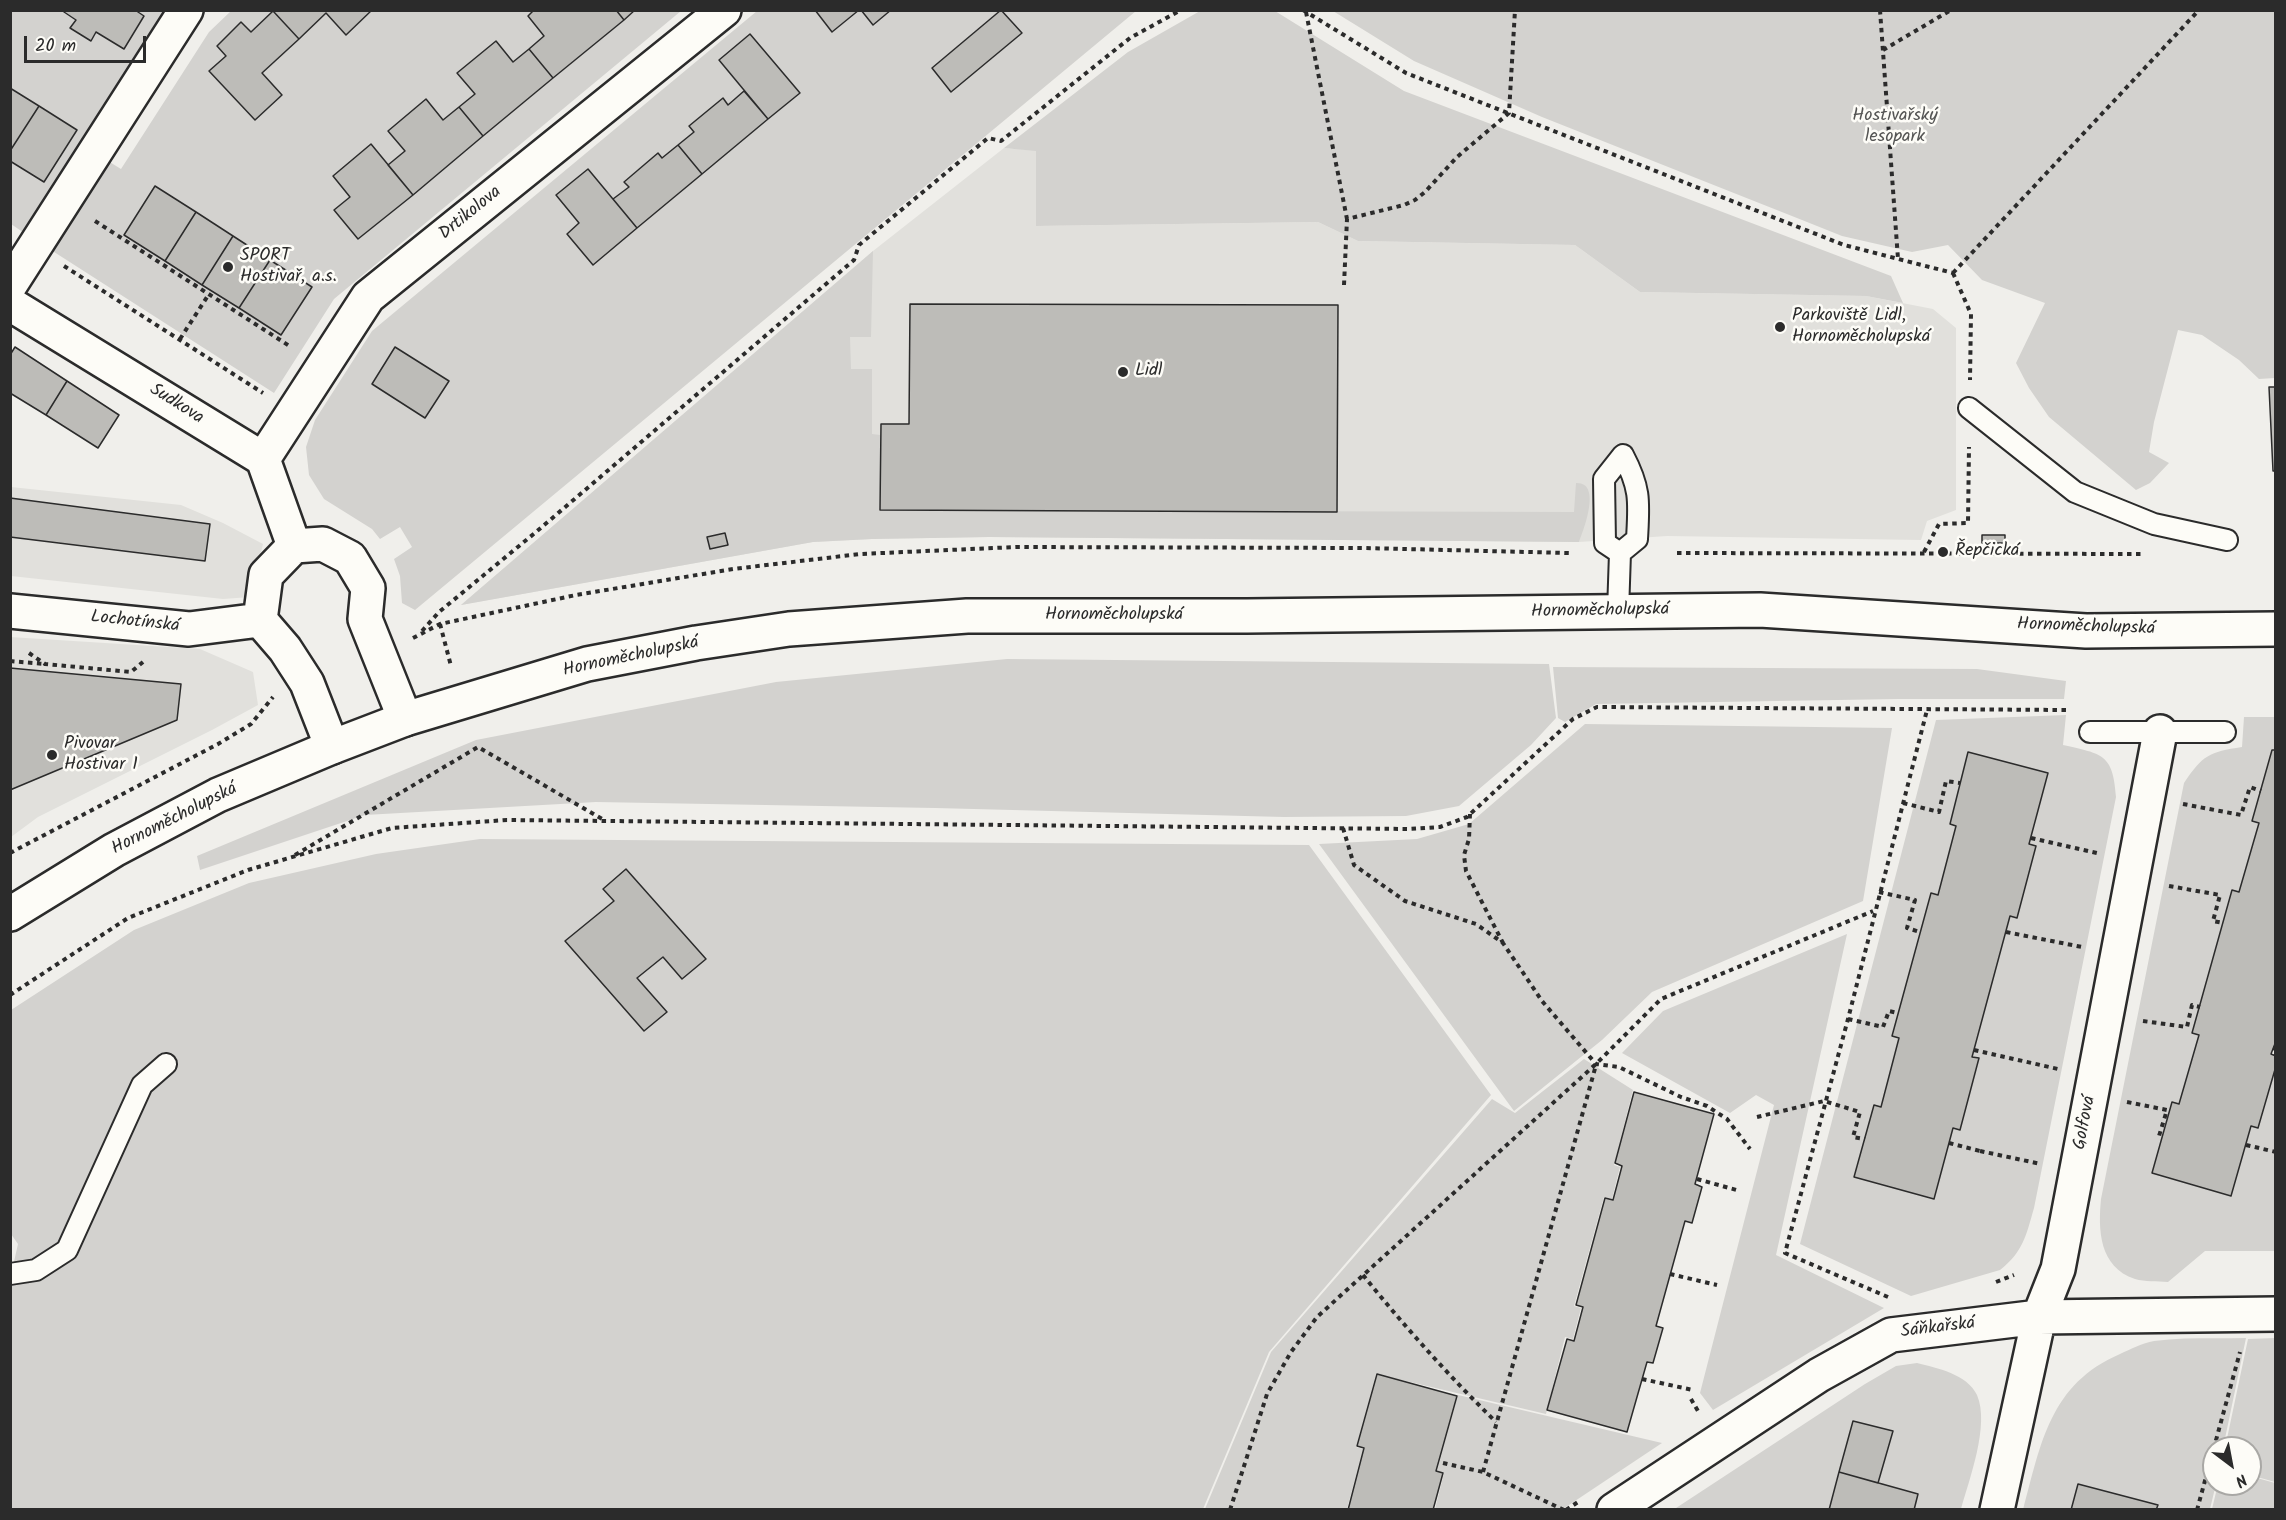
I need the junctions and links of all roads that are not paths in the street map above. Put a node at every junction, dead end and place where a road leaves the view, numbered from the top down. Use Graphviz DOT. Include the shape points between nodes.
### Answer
graph roads {
  1 [pos="186,10"];
  2 [pos="724,10"];
  3 [pos="10,285"];
  4 [pos="10,304"];
  5 [pos="1970,408"];
  6 [pos="263,459"];
  7 [pos="2228,540"];
  8 [pos="294,546"];
  9 [pos="1620,553"];
  10 [pos="10,611"];
  11 [pos="1618,612"];
  12 [pos="260,620"];
  13 [pos="2276,629"];
  14 [pos="405,719"];
  15 [pos="2090,732"];
  16 [pos="2160,732"];
  17 [pos="2225,732"];
  18 [pos="332,747"];
  19 [pos="10,914"];
  20 [pos="166,1064"];
  21 [pos="10,1274"];
  22 [pos="2276,1314"];
  23 [pos="2039,1317"];
  24 [pos="1614,1509"];
  25 [pos="1997,1509"];
  1 -- 3 [label="street"];
  2 -- 6 [label="street, Drtikolova" via="368,297"];
  4 -- 6 [label="street, Sudkova"];
  5 -- 7 [label="lane" via="2075,492 2154,524"];
  6 -- 8 [label="street"];
  8 -- 12 [label="street" via="266,575"];
  8 -- 14 [label="street" via="323,544 350,558 368,588 364,620"];
  9 -- 11 [label="lane"];
  10 -- 12 [label="street, Lochotínská" via="189,629"];
  11 -- 13 [label="street, Hornoměcholupská" via="1760,609 2086,631"];
  11 -- 14 [label="street, Hornoměcholupská" via="967,616 789,629 587,664"];
  12 -- 18 [label="street" via="307,683"];
  14 -- 18 [label="street, Hornoměcholupská"];
  15 -- 16 [label="lane"];
  16 -- 17 [label="lane"];
  16 -- 23 [label="street, Golfová" via="2058,1269"];
  18 -- 19 [label="street, Hornoměcholupská" via="218,795 114,850"];
  20 -- 21 [label="lane" via="142,1085 67,1250 36,1270"];
  22 -- 23 [label="street, Sáňkařská"];
  23 -- 24 [label="street, Sáňkařská" via="1891,1335 1819,1375"];
  23 -- 25 [label="street, Golfová"];
}
